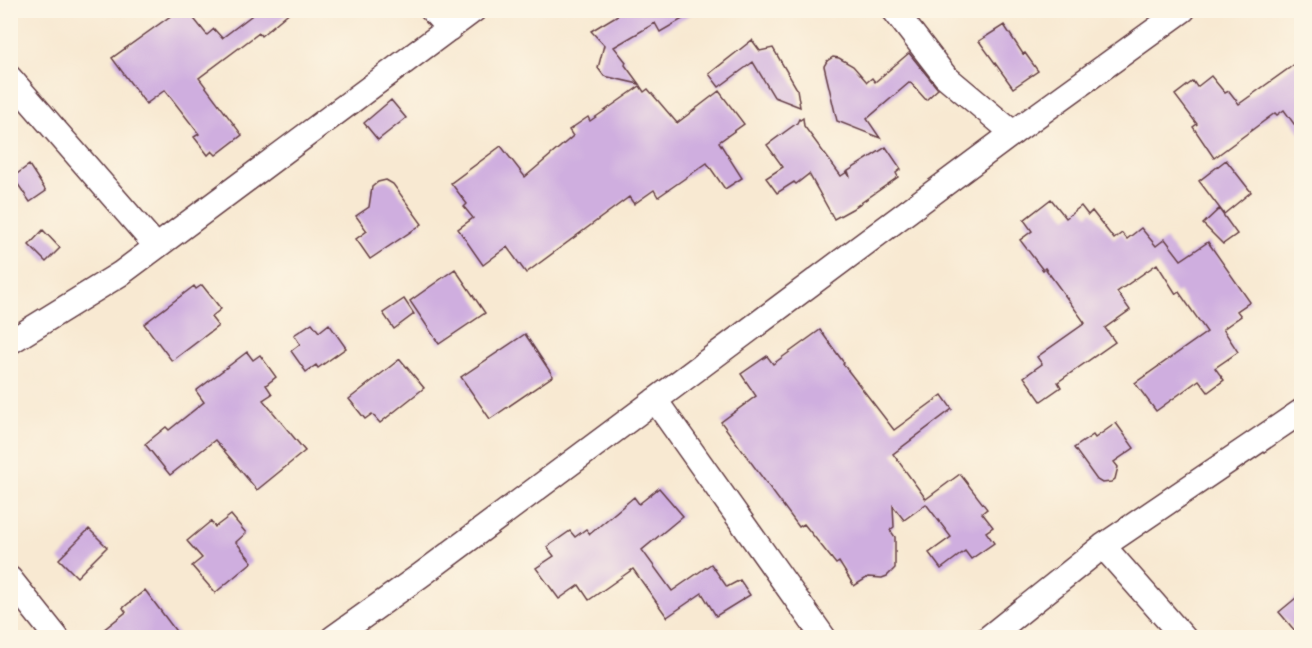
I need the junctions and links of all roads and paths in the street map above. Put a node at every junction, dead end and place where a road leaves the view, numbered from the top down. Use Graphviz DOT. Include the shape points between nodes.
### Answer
graph roads {
  1 [pos="432,10"];
  2 [pos="474,10"];
  3 [pos="894,10"];
  4 [pos="1183,10"];
  5 [pos="449,29"];
  6 [pos="10,78"];
  7 [pos="1013,133"];
  8 [pos="156,246"];
  9 [pos="10,342"];
  10 [pos="656,400"];
  11 [pos="1302,411"];
  12 [pos="1103,546"];
  13 [pos="10,579"];
  14 [pos="57,638"];
  15 [pos="333,638"];
  16 [pos="824,638"];
  17 [pos="987,638"];
  18 [pos="1184,638"];
  1 -- 5 [label="street"];
  2 -- 5 [label="street"];
  3 -- 7 [label="street" via="945,76"];
  4 -- 7 [label="street"];
  5 -- 8 [label="street"];
  6 -- 8 [label="street"];
  7 -- 10 [label="street"];
  8 -- 9 [label="street" via="120,274"];
  10 -- 15 [label="street"];
  10 -- 16 [label="street"];
  11 -- 12 [label="street"];
  12 -- 17 [label="street"];
  12 -- 18 [label="street"];
  13 -- 14 [label="street"];
}
